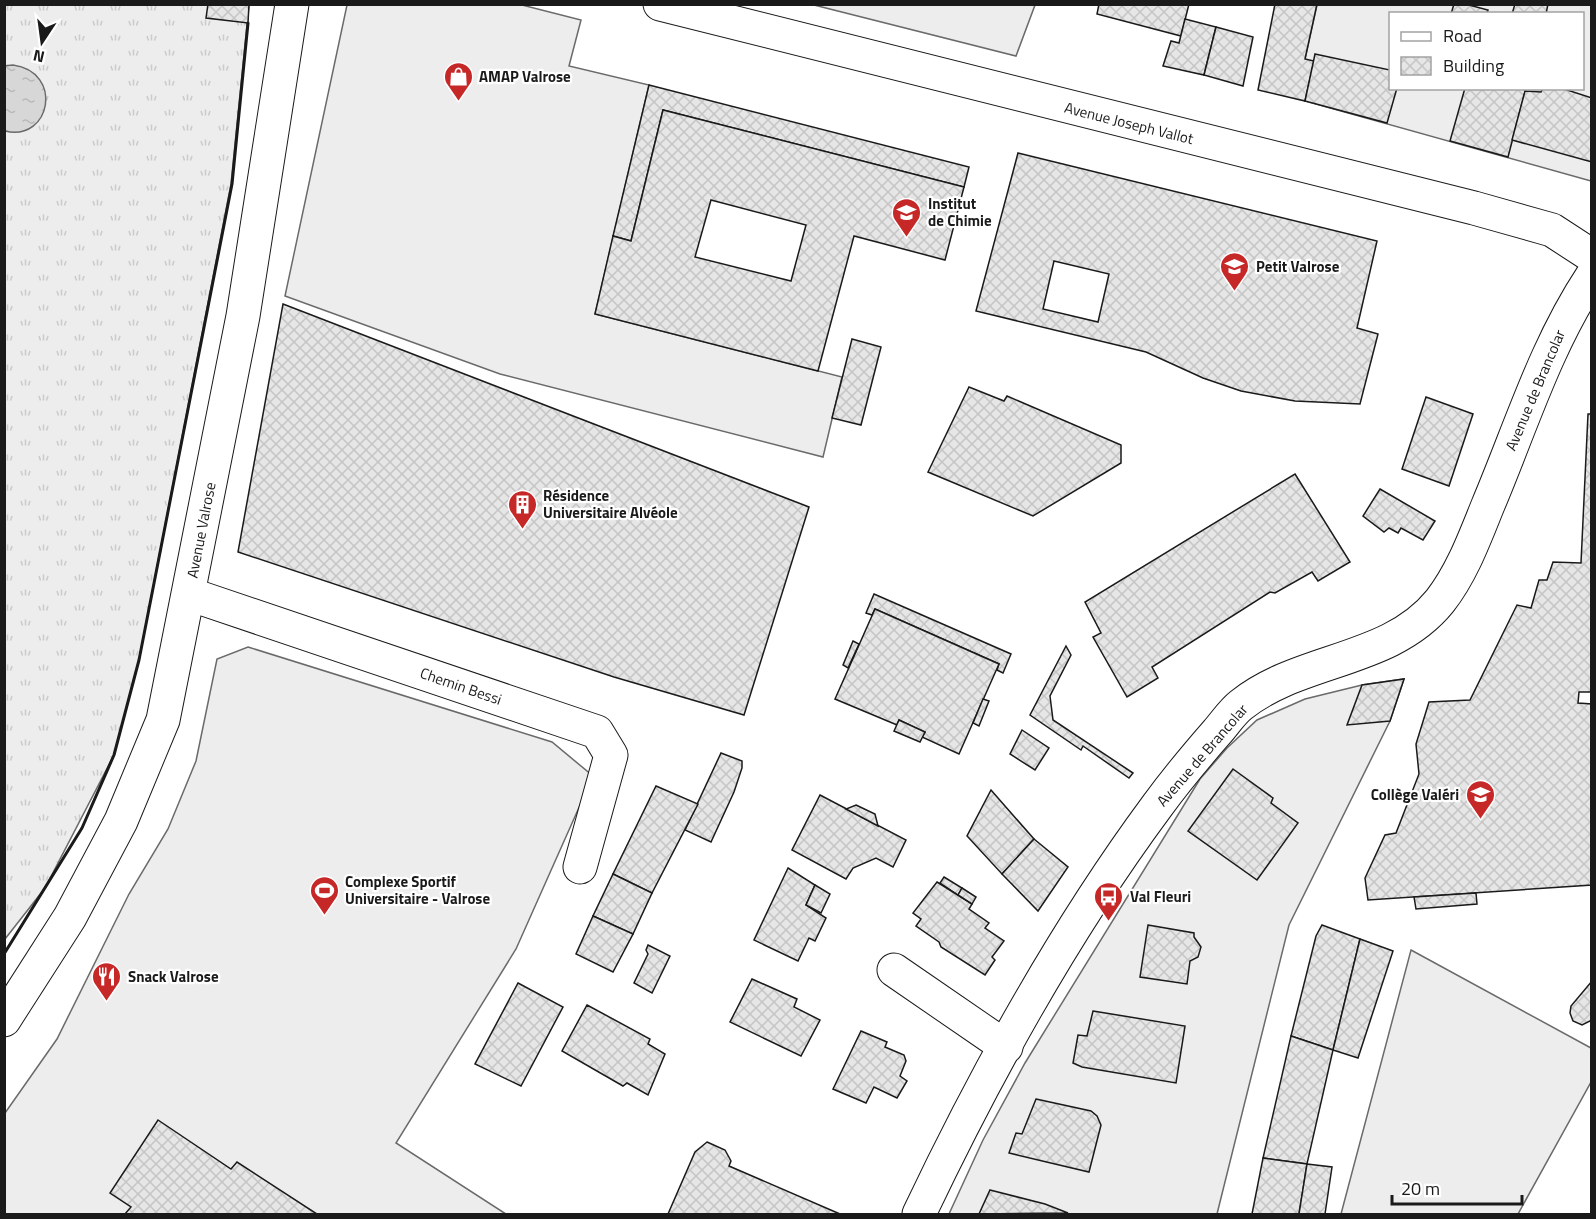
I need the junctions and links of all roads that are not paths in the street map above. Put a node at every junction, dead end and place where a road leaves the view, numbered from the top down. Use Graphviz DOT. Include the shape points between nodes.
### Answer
graph roads {
  1 [pos="292,4"];
  2 [pos="660,4"];
  3 [pos="1592,256"];
  4 [pos="1592,276"];
  5 [pos="189,594"];
  6 [pos="580,867"];
  7 [pos="894,970"];
  8 [pos="4,1020"];
  9 [pos="1006,1047"];
  10 [pos="919,1215"];
  1 -- 5 [label="street, Avenue Valrose" via="243,316"];
  2 -- 3 [label="street, Avenue Joseph Vallot" via="1474,208 1552,230"];
  4 -- 9 [label="street, Avenue de Brancolar" via="1570,309 1466,558 1440,601 1407,631 1370,650 1276,683 1240,706 1177,778 1120,856 1074,927"];
  5 -- 6 [label="street, Chemin Bessi" via="597,732 611,755"];
  5 -- 8 [label="street, Avenue Valrose" via="163,720 147,764 70,917"];
  7 -- 9 [label="street"];
  9 -- 10 [label="street, Avenue de Brancolar"];
}
